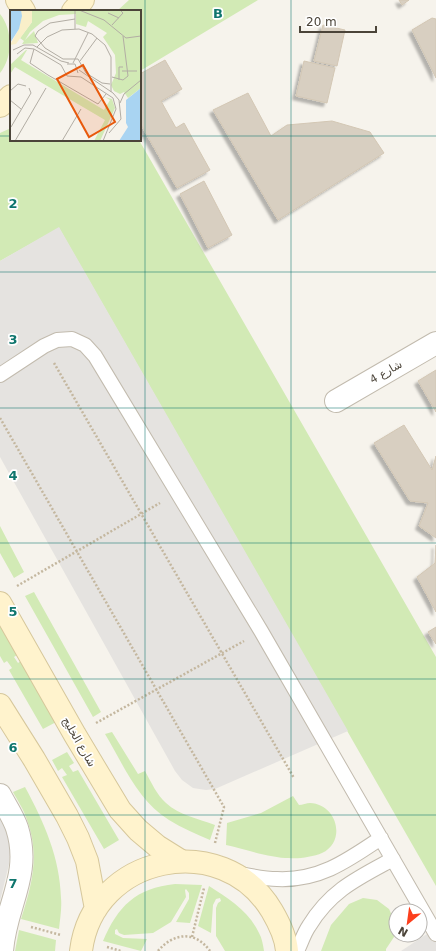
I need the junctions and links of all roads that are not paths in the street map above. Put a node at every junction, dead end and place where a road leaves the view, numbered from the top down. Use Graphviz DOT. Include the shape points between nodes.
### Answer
graph roads {
  1 [pos="17,0"];
  2 [pos="83,0"];
  3 [pos="23,10"];
  4 [pos="74,10"];
  5 [pos="10,97"];
  6 [pos="0,106"];
  7 [pos="436,342"];
  8 [pos="0,375"];
  9 [pos="336,400"];
  10 [pos="7,596"];
  11 [pos="0,706"];
  12 [pos="0,795"];
  13 [pos="381,838"];
  14 [pos="393,859"];
  15 [pos="181,861"];
  16 [pos="231,872"];
  17 [pos="96,909"];
  18 [pos="436,934"];
  19 [pos="2,951"];
  20 [pos="81,951"];
  21 [pos="287,951"];
  22 [pos="297,951"];
  1 -- 3 [label="main road"];
  2 -- 4 [label="main road"];
  5 -- 6 [label="main road"];
  7 -- 9 [label="street, شارع 4"];
  8 -- 13 [label="lane" via="57,340 72,339 85,345 95,356 262,631"];
  10 -- 15 [label="main road, شارع الخليج" via="75,735 120,810 157,846"];
  11 -- 17 [label="main road" via="34,759 78,838 87,861"];
  12 -- 19 [label="street" via="17,827 22,848 22,871 7,920"];
  13 -- 14 [label="lane"];
  13 -- 16 [label="lane" via="346,862 325,872 301,878 277,880"];
  14 -- 18 [label="lane"];
  14 -- 22 [label="lane" via="353,881 334,895 308,927"];
  15 -- 16 [label="main road" via="210,864"];
  15 -- 17 [label="main road" via="156,865 132,874 112,889"];
  16 -- 21 [label="main road" via="251,886 268,903 280,924"];
  17 -- 20 [label="main road" via="84,934"];
}
